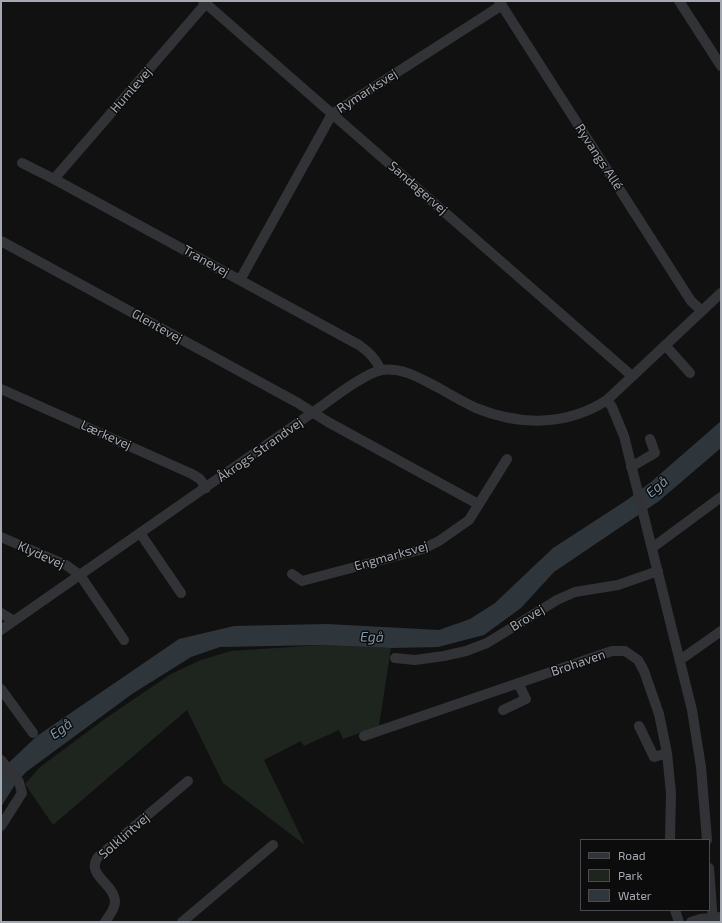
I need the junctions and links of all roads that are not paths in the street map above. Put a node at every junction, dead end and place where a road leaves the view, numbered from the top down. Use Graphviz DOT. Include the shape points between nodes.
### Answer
graph roads {
  1 [pos="679,1"];
  2 [pos="205,2"];
  3 [pos="500,3"];
  4 [pos="721,66"];
  5 [pos="332,114"];
  6 [pos="22,163"];
  7 [pos="54,179"];
  8 [pos="1,241"];
  9 [pos="240,280"];
  10 [pos="721,293"];
  11 [pos="702,311"];
  12 [pos="665,345"];
  13 [pos="381,370"];
  14 [pos="690,373"];
  15 [pos="632,376"];
  16 [pos="1,389"];
  17 [pos="607,400"];
  18 [pos="312,413"];
  19 [pos="650,439"];
  20 [pos="507,459"];
  21 [pos="631,467"];
  22 [pos="206,488"];
  23 [pos="721,497"];
  24 [pos="478,504"];
  25 [pos="140,533"];
  26 [pos="1,537"];
  27 [pos="652,548"];
  28 [pos="658,571"];
  29 [pos="292,574"];
  30 [pos="80,575"];
  31 [pos="181,592"];
  32 [pos="1,613"];
  33 [pos="14,621"];
  34 [pos="1,630"];
  35 [pos="721,631"];
  36 [pos="124,640"];
  37 [pos="395,658"];
  38 [pos="680,660"];
  39 [pos="518,683"];
  40 [pos="1,689"];
  41 [pos="503,710"];
  42 [pos="639,726"];
  43 [pos="33,733"];
  44 [pos="364,736"];
  45 [pos="667,753"];
  46 [pos="3,762"];
  47 [pos="188,781"];
  48 [pos="1,826"];
  49 [pos="670,839"];
  50 [pos="707,839"];
  51 [pos="273,845"];
  52 [pos="710,876"];
  53 [pos="675,911"];
  54 [pos="715,919"];
  55 [pos="105,922"];
  56 [pos="182,922"];
  57 [pos="679,922"];
  58 [pos="691,922"];
  1 -- 4 [label="street"];
  2 -- 5 [label="street, Sandagervej"];
  2 -- 7 [label="street, Humlevej"];
  3 -- 5 [label="street, Rymarksvej"];
  3 -- 11 [label="street, Ryvangs Allé" via="691,302"];
  5 -- 9 [label="street, Rymarksvej"];
  5 -- 15 [label="street, Sandagervej"];
  6 -- 7 [label="street, Tranevej"];
  7 -- 9 [label="street, Tranevej"];
  8 -- 18 [label="street, Glentevej"];
  9 -- 13 [label="street, Tranevej" via="359,345 370,353"];
  10 -- 11 [label="street"];
  11 -- 12 [label="street"];
  12 -- 14 [label="street"];
  12 -- 15 [label="street"];
  13 -- 17 [label="street" via="410,373 476,408 523,420 568,418 595,408"];
  13 -- 18 [label="street, Åkrogs Strandvej" via="363,378"];
  15 -- 17 [label="street"];
  16 -- 22 [label="street, Lærkevej" via="192,474 200,479"];
  17 -- 21 [label="street" via="624,436"];
  18 -- 22 [label="street, Åkrogs Strandvej"];
  18 -- 24 [label="street"];
  19 -- 21 [label="street" via="654,453"];
  20 -- 24 [label="street, Engmarksvej"];
  21 -- 27 [label="street"];
  22 -- 25 [label="street, Åkrogs Strandvej"];
  23 -- 27 [label="street"];
  24 -- 29 [label="street, Engmarksvej" via="469,520 423,549 302,581"];
  25 -- 30 [label="street, Åkrogs Strandvej"];
  25 -- 31 [label="street"];
  26 -- 30 [label="street, Klydevej" via="66,565"];
  27 -- 28 [label="street"];
  28 -- 37 [label="street, Brovej" via="618,585 576,592 557,600 487,643 466,651 415,660"];
  28 -- 38 [label="street"];
  30 -- 33 [label="street, Åkrogs Strandvej"];
  30 -- 36 [label="street"];
  32 -- 33 [label="street"];
  33 -- 34 [label="street, Åkrogs Strandvej"];
  35 -- 38 [label="street"];
  38 -- 50 [label="street" via="700,756"];
  39 -- 41 [label="street" via="526,699"];
  39 -- 44 [label="street, Brohaven"];
  39 -- 45 [label="street, Brohaven" via="612,651 626,651 638,660 644,671 659,714"];
  40 -- 43 [label="street"];
  42 -- 45 [label="street" via="654,757"];
  45 -- 49 [label="street, Brohaven" via="671,793"];
  46 -- 48 [label="street" via="19,782 22,793"];
  47 -- 55 [label="street, Solklintvej" via="95,861 96,872 114,896 115,902"];
  51 -- 56 [label="street"];
  52 -- 54 [label="street"];
  53 -- 57 [label="street"];
  54 -- 58 [label="street" via="700,918"];
}
